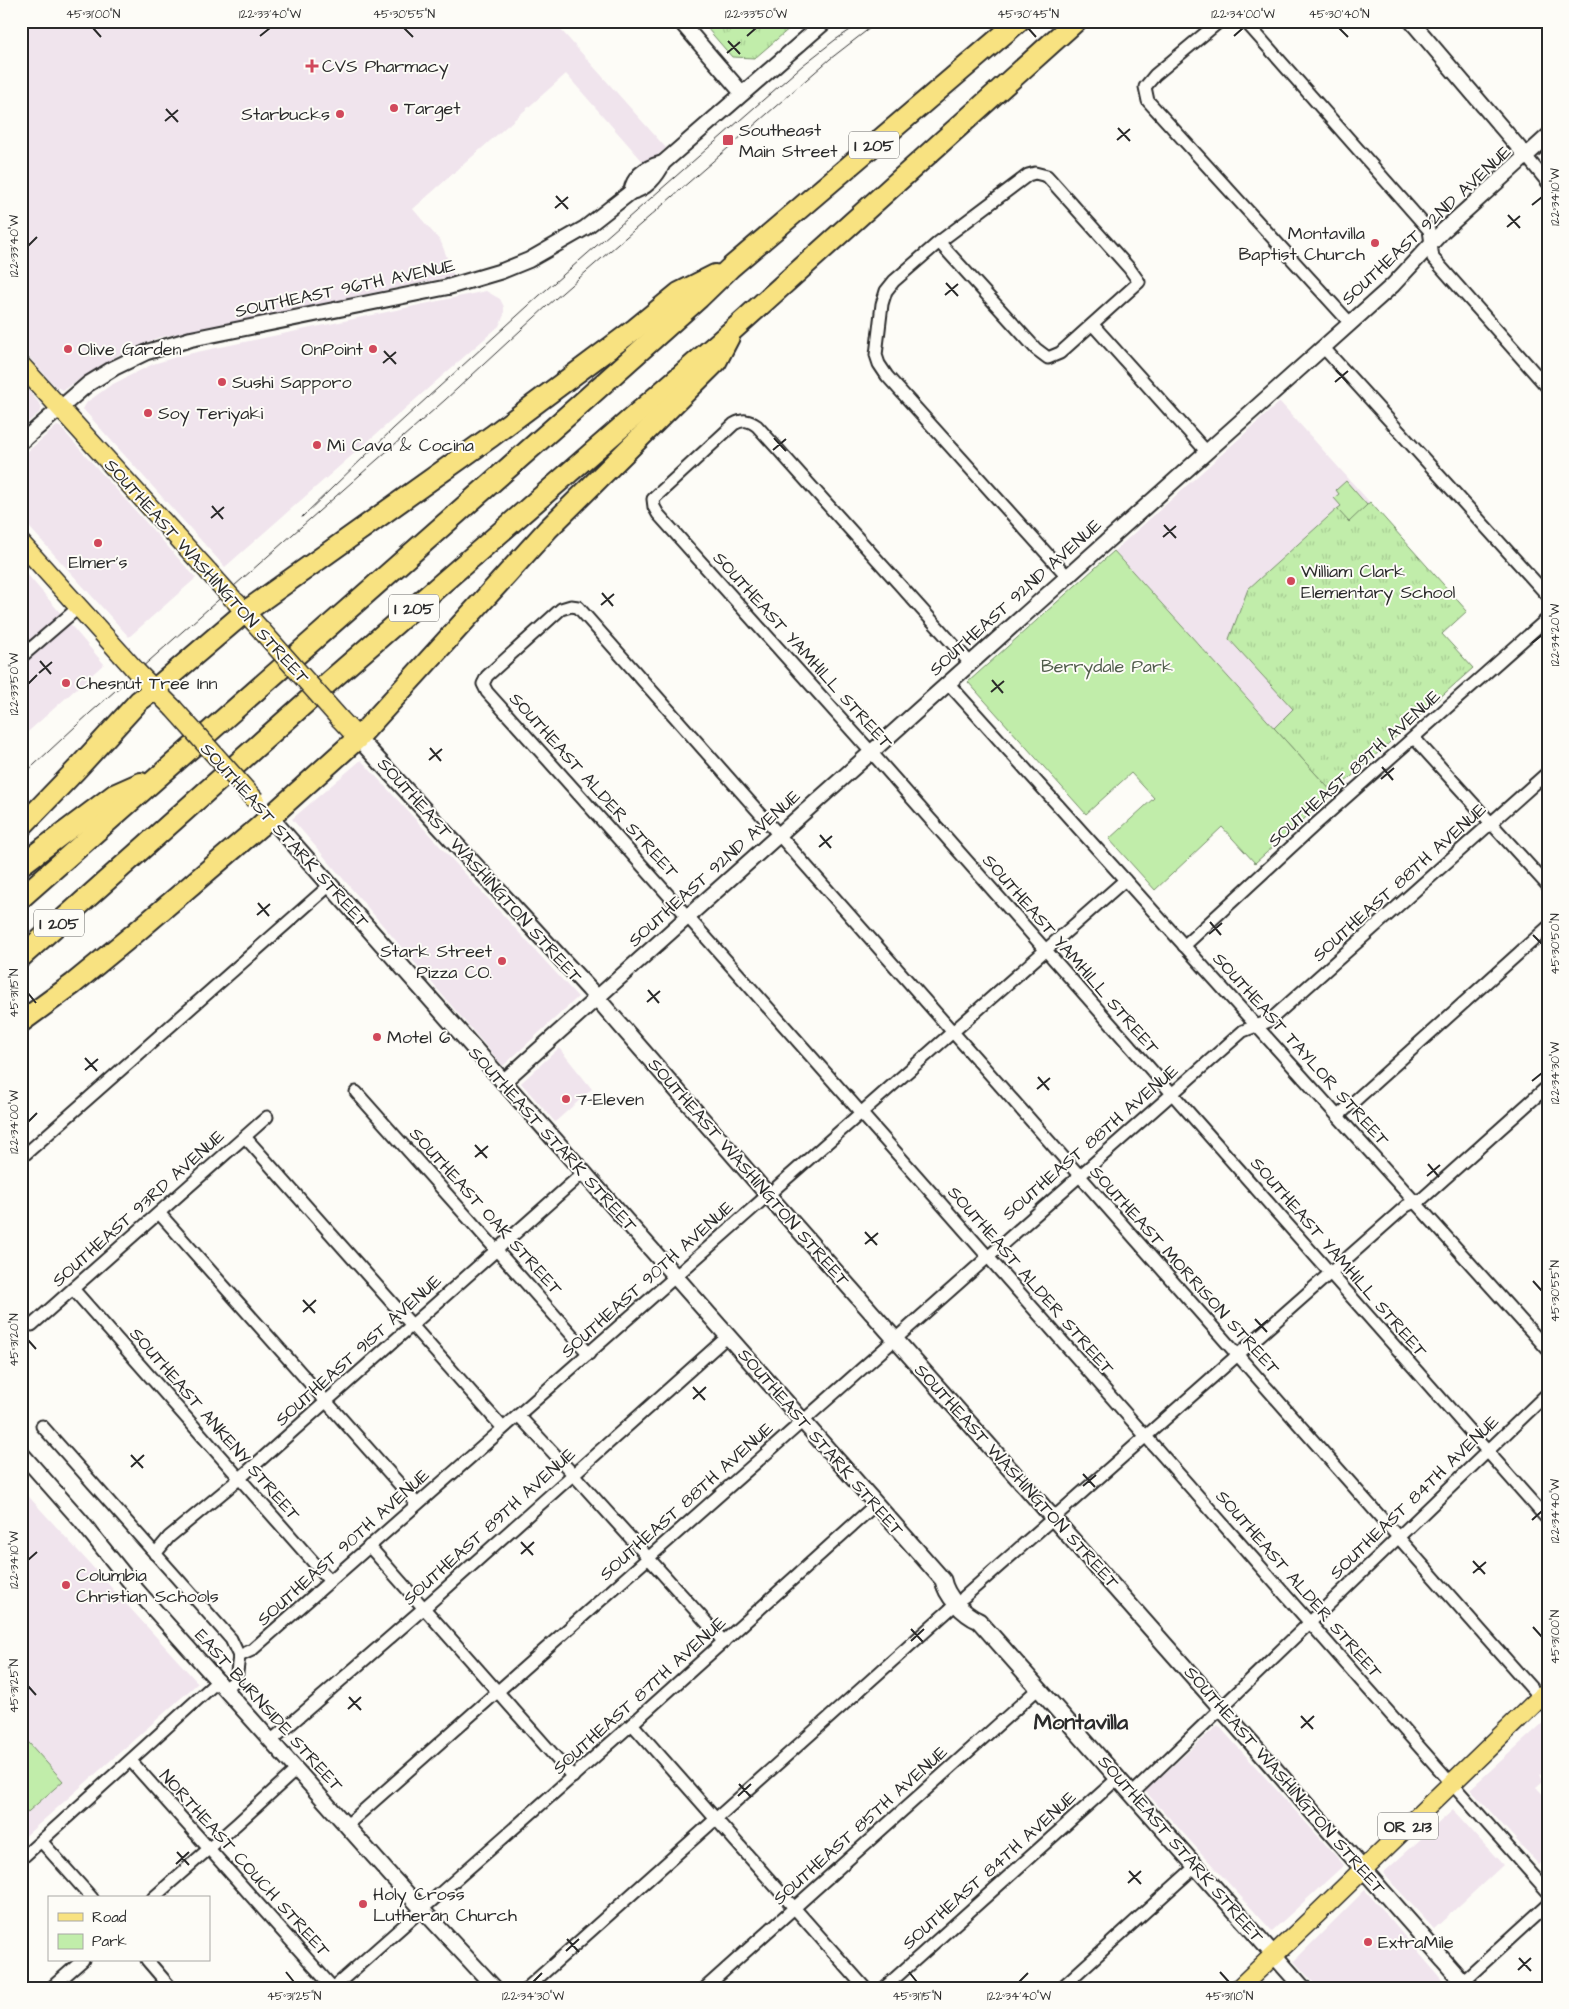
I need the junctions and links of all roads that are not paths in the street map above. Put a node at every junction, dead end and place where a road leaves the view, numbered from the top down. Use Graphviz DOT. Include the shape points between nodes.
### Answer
graph roads {
  1 [pos="680,21"];
  2 [pos="826,21"];
  3 [pos="1019,21"];
  4 [pos="1076,21"];
  5 [pos="1220,21"];
  6 [pos="1245,21"];
  7 [pos="1411,21"];
  8 [pos="742,93"];
  9 [pos="1548,136"];
  10 [pos="1526,156"];
  11 [pos="1548,183"];
  12 [pos="939,242"];
  13 [pos="1430,243"];
  14 [pos="730,268"];
  15 [pos="1350,323"];
  16 [pos="1093,325"];
  17 [pos="734,329"];
  18 [pos="1323,347"];
  19 [pos="21,365"];
  20 [pos="1548,388"];
  21 [pos="60,407"];
  22 [pos="21,442"];
  23 [pos="1206,451"];
  24 [pos="21,543"];
  25 [pos="1068,576"];
  26 [pos="1548,596"];
  27 [pos="239,605"];
  28 [pos="79,607"];
  29 [pos="578,608"];
  30 [pos="1548,618"];
  31 [pos="21,657"];
  32 [pos="970,663"];
  33 [pos="948,683"];
  34 [pos="155,689"];
  35 [pos="358,738"];
  36 [pos="1414,738"];
  37 [pos="871,752"];
  38 [pos="1548,772"];
  39 [pos="158,775"];
  40 [pos="270,817"];
  41 [pos="1492,823"];
  42 [pos="21,827"];
  43 [pos="779,834"];
  44 [pos="21,865"];
  45 [pos="1125,880"];
  46 [pos="330,885"];
  47 [pos="1548,886"];
  48 [pos="21,898"];
  49 [pos="688,917"];
  50 [pos="1548,927"];
  51 [pos="1184,946"];
  52 [pos="1044,950"];
  53 [pos="21,957"];
  54 [pos="597,998"];
  55 [pos="21,1022"];
  56 [pos="1256,1026"];
  57 [pos="952,1032"];
  58 [pos="503,1082"];
  59 [pos="1548,1086"];
  60 [pos="356,1092"];
  61 [pos="1172,1094"];
  62 [pos="860,1113"];
  63 [pos="1338,1116"];
  64 [pos="267,1117"];
  65 [pos="245,1137"];
  66 [pos="21,1158"];
  67 [pos="583,1173"];
  68 [pos="1078,1176"];
  69 [pos="768,1195"];
  70 [pos="1414,1202"];
  71 [pos="159,1213"];
  72 [pos="497,1250"];
  73 [pos="986,1257"];
  74 [pos="1330,1273"];
  75 [pos="676,1276"];
  76 [pos="74,1289"];
  77 [pos="32,1325"];
  78 [pos="412,1325"];
  79 [pos="728,1336"];
  80 [pos="895,1338"];
  81 [pos="1548,1350"];
  82 [pos="589,1354"];
  83 [pos="1237,1355"];
  84 [pos="1548,1393"];
  85 [pos="326,1402"];
  86 [pos="519,1416"];
  87 [pos="802,1420"];
  88 [pos="42,1426"];
  89 [pos="503,1428"];
  90 [pos="1146,1437"];
  91 [pos="1487,1451"];
  92 [pos="21,1453"];
  93 [pos="573,1474"];
  94 [pos="239,1479"];
  95 [pos="417,1504"];
  96 [pos="876,1504"];
  97 [pos="1053,1517"];
  98 [pos="1548,1520"];
  99 [pos="1398,1537"];
  100 [pos="370,1546"];
  101 [pos="155,1554"];
  102 [pos="648,1558"];
  103 [pos="330,1581"];
  104 [pos="960,1600"];
  105 [pos="424,1608"];
  106 [pos="1310,1622"];
  107 [pos="724,1642"];
  108 [pos="240,1656"];
  109 [pos="222,1684"];
  110 [pos="1039,1688"];
  111 [pos="498,1692"];
  112 [pos="1545,1698"];
  113 [pos="1221,1707"];
  114 [pos="632,1724"];
  115 [pos="272,1740"];
  116 [pos="131,1761"];
  117 [pos="297,1769"];
  118 [pos="573,1776"];
  119 [pos="1118,1778"];
  120 [pos="1452,1783"];
  121 [pos="1132,1794"];
  122 [pos="716,1819"];
  123 [pos="347,1825"];
  124 [pos="41,1841"];
  125 [pos="209,1849"];
  126 [pos="21,1859"];
  127 [pos="1196,1866"];
  128 [pos="1364,1869"];
  129 [pos="1548,1892"];
  130 [pos="90,1896"];
  131 [pos="155,1896"];
  132 [pos="1548,1904"];
  133 [pos="794,1908"];
  134 [pos="423,1909"];
  135 [pos="1274,1955"];
  136 [pos="81,1962"];
  137 [pos="149,1962"];
  138 [pos="1462,1986"];
  139 [pos="51,1988"];
  140 [pos="171,1988"];
  141 [pos="333,1988"];
  142 [pos="495,1988"];
  143 [pos="527,1988"];
  144 [pos="705,1988"];
  145 [pos="865,1988"];
  146 [pos="884,1988"];
  147 [pos="1061,1988"];
  148 [pos="1239,1988"];
  149 [pos="1303,1988"];
  1 -- 8 [label="street"];
  2 -- 8 [label="street, SOUTHEAST 96TH AVENUE"];
  3 -- 14 [label="highway, I 205"];
  4 -- 17 [label="highway, I 205"];
  5 -- 15 [label="street" via="1155,75 1145,87 1148,101"];
  6 -- 13 [label="street" via="1429,230"];
  7 -- 10 [label="street"];
  8 -- 21 [label="street, SOUTHEAST 96TH AVENUE" via="663,163 650,166 633,182 631,192 585,228 529,260 448,287 164,346 114,368"];
  9 -- 10 [label="street, SOUTHEAST 92ND AVENUE"];
  10 -- 11 [label="street"];
  10 -- 13 [label="street, SOUTHEAST 92ND AVENUE"];
  12 -- 16 [label="street" via="1036,349 1048,358 1060,353"];
  12 -- 16 [label="street" via="1028,176 1047,176 1139,282"];
  12 -- 25 [label="street" via="886,291 876,355 879,364"];
  13 -- 15 [label="street, SOUTHEAST 92ND AVENUE" via="1393,284"];
  13 -- 20 [label="street" via="1433,258"];
  14 -- 27 [label="highway" via="680,293 492,436"];
  14 -- 39 [label="highway, I 205" via="552,430"];
  15 -- 18 [label="street, SOUTHEAST 92ND AVENUE"];
  16 -- 23 [label="street"];
  17 -- 35 [label="highway" via="716,362 548,529"];
  17 -- 53 [label="highway, I 205" via="331,680"];
  18 -- 23 [label="street, SOUTHEAST 92ND AVENUE"];
  18 -- 26 [label="street"];
  19 -- 21 [label="main road, SOUTHEAST WASHINGTON STREET"];
  21 -- 22 [label="street, SOUTHEAST 96TH AVENUE"];
  21 -- 27 [label="main road, SOUTHEAST WASHINGTON STREET, bridge"];
  23 -- 25 [label="street, SOUTHEAST 92ND AVENUE"];
  24 -- 28 [label="main road, SOUTHEAST STARK STREET"];
  25 -- 32 [label="street, SOUTHEAST 92ND AVENUE"];
  27 -- 34 [label="highway"];
  27 -- 35 [label="main road, SOUTHEAST WASHINGTON STREET, bridge"];
  28 -- 31 [label="street"];
  28 -- 34 [label="main road, SOUTHEAST STARK STREET, bridge"];
  29 -- 43 [label="street, SOUTHEAST MORRISON STREET"];
  29 -- 49 [label="street, SOUTHEAST ALDER STREET" via="559,610 487,676 483,684"];
  30 -- 36 [label="street, SOUTHEAST 89TH AVENUE"];
  32 -- 33 [label="street, SOUTHEAST 92ND AVENUE"];
  32 -- 37 [label="street, SOUTHEAST YAMHILL STREET" via="756,426 743,420 734,424 653,499 654,507"];
  33 -- 37 [label="street, SOUTHEAST 92ND AVENUE"];
  33 -- 45 [label="street, SOUTHEAST TAYLOR STREET"];
  34 -- 40 [label="main road, SOUTHEAST STARK STREET, bridge"];
  34 -- 42 [label="highway" via="138,701"];
  35 -- 40 [label="highway"];
  35 -- 54 [label="main road, SOUTHEAST WASHINGTON STREET"];
  36 -- 41 [label="street"];
  36 -- 51 [label="street, SOUTHEAST 89TH AVENUE"];
  37 -- 43 [label="street, SOUTHEAST 92ND AVENUE"];
  37 -- 52 [label="street, SOUTHEAST YAMHILL STREET"];
  38 -- 41 [label="street, SOUTHEAST 88TH AVENUE"];
  39 -- 44 [label="highway" via="114,796"];
  39 -- 48 [label="highway, I 205"];
  40 -- 46 [label="main road, SOUTHEAST STARK STREET"];
  40 -- 55 [label="highway" via="134,934"];
  41 -- 47 [label="street"];
  41 -- 56 [label="street, SOUTHEAST 88TH AVENUE" via="1269,1021"];
  43 -- 49 [label="street, SOUTHEAST 92ND AVENUE"];
  43 -- 57 [label="street, SOUTHEAST MORRISON STREET"];
  45 -- 51 [label="street, SOUTHEAST TAYLOR STREET"];
  45 -- 52 [label="street, SOUTHEAST 90TH AVENUE"];
  46 -- 58 [label="main road, SOUTHEAST STARK STREET"];
  46 -- 66 [label="street"];
  49 -- 54 [label="street, SOUTHEAST 92ND AVENUE"];
  49 -- 62 [label="street, SOUTHEAST ALDER STREET"];
  50 -- 63 [label="street"];
  51 -- 56 [label="street, SOUTHEAST TAYLOR STREET"];
  52 -- 57 [label="street, SOUTHEAST 90TH AVENUE"];
  52 -- 61 [label="street, SOUTHEAST YAMHILL STREET"];
  54 -- 58 [label="street, SOUTHEAST 92ND AVENUE"];
  54 -- 69 [label="main road, SOUTHEAST WASHINGTON STREET"];
  56 -- 61 [label="street, SOUTHEAST 88TH AVENUE" via="1243,1031"];
  56 -- 63 [label="street, SOUTHEAST TAYLOR STREET"];
  57 -- 62 [label="street, SOUTHEAST 90TH AVENUE"];
  57 -- 68 [label="street, SOUTHEAST MORRISON STREET"];
  58 -- 67 [label="main road, SOUTHEAST STARK STREET"];
  59 -- 70 [label="street" via="1423,1198"];
  60 -- 72 [label="street, SOUTHEAST OAK STREET"];
  61 -- 68 [label="street, SOUTHEAST 88TH AVENUE"];
  61 -- 74 [label="street, SOUTHEAST YAMHILL STREET"];
  62 -- 69 [label="street, SOUTHEAST 90TH AVENUE"];
  62 -- 73 [label="street, SOUTHEAST ALDER STREET"];
  63 -- 70 [label="street, SOUTHEAST TAYLOR STREET"];
  64 -- 65 [label="street, SOUTHEAST 93RD AVENUE"];
  65 -- 71 [label="street, SOUTHEAST 93RD AVENUE"];
  65 -- 78 [label="street"];
  67 -- 72 [label="street, SOUTHEAST 91ST AVENUE"];
  67 -- 75 [label="main road, SOUTHEAST STARK STREET"];
  68 -- 73 [label="street, SOUTHEAST 88TH AVENUE"];
  68 -- 83 [label="street, SOUTHEAST MORRISON STREET"];
  69 -- 75 [label="street, SOUTHEAST 90TH AVENUE"];
  69 -- 80 [label="main road, SOUTHEAST WASHINGTON STREET"];
  70 -- 74 [label="street"];
  70 -- 81 [label="street, SOUTHEAST TAYLOR STREET"];
  71 -- 76 [label="street, SOUTHEAST 93RD AVENUE"];
  71 -- 85 [label="street"];
  72 -- 78 [label="street, SOUTHEAST 91ST AVENUE"];
  72 -- 82 [label="street, SOUTHEAST OAK STREET"];
  73 -- 80 [label="street, SOUTHEAST 88TH AVENUE"];
  73 -- 90 [label="street, SOUTHEAST ALDER STREET"];
  74 -- 83 [label="street"];
  74 -- 91 [label="street, SOUTHEAST YAMHILL STREET"];
  75 -- 79 [label="main road, SOUTHEAST STARK STREET"];
  75 -- 82 [label="street, SOUTHEAST 90TH AVENUE"];
  76 -- 77 [label="street, SOUTHEAST 93RD AVENUE"];
  76 -- 94 [label="street, SOUTHEAST ANKENY STREET"];
  78 -- 85 [label="street, SOUTHEAST 91ST AVENUE"];
  78 -- 89 [label="street"];
  79 -- 87 [label="main road, SOUTHEAST STARK STREET"];
  79 -- 93 [label="street, SOUTHEAST 89TH AVENUE"];
  80 -- 87 [label="street, SOUTHEAST 88TH AVENUE"];
  80 -- 97 [label="main road, SOUTHEAST WASHINGTON STREET"];
  82 -- 86 [label="street, SOUTHEAST 90TH AVENUE"];
  83 -- 90 [label="street"];
  83 -- 99 [label="street, SOUTHEAST MORRISON STREET"];
  84 -- 91 [label="street, SOUTHEAST 84TH AVENUE"];
  85 -- 94 [label="street, SOUTHEAST 91ST AVENUE"];
  85 -- 95 [label="street"];
  86 -- 89 [label="street, SOUTHEAST 90TH AVENUE"];
  86 -- 93 [label="street"];
  87 -- 96 [label="main road, SOUTHEAST STARK STREET"];
  87 -- 102 [label="street, SOUTHEAST 88TH AVENUE"];
  88 -- 101 [label="street"];
  89 -- 95 [label="street, SOUTHEAST 90TH AVENUE"];
  90 -- 97 [label="street"];
  90 -- 106 [label="street, SOUTHEAST ALDER STREET"];
  91 -- 98 [label="street, SOUTHEAST YAMHILL STREET"];
  91 -- 99 [label="street, SOUTHEAST 84TH AVENUE"];
  92 -- 109 [label="street, EAST BURNSIDE STREET" via="134,1588"];
  93 -- 102 [label="street"];
  93 -- 105 [label="street, SOUTHEAST 89TH AVENUE"];
  94 -- 101 [label="street, SOUTHEAST 91ST AVENUE" via="169,1538"];
  94 -- 103 [label="street, SOUTHEAST ANKENY STREET"];
  95 -- 100 [label="street, SOUTHEAST 90TH AVENUE"];
  96 -- 104 [label="main road, SOUTHEAST STARK STREET" via="943,1580 951,1583"];
  96 -- 107 [label="street, SOUTHEAST 87TH AVENUE"];
  97 -- 104 [label="street"];
  97 -- 113 [label="main road, SOUTHEAST WASHINGTON STREET"];
  99 -- 106 [label="street, SOUTHEAST 84TH AVENUE"];
  99 -- 112 [label="street, SOUTHEAST MORRISON STREET"];
  100 -- 103 [label="street, SOUTHEAST 90TH AVENUE"];
  100 -- 105 [label="street"];
  101 -- 108 [label="street" via="231,1639"];
  102 -- 107 [label="street"];
  102 -- 111 [label="street, SOUTHEAST 88TH AVENUE"];
  103 -- 108 [label="street, SOUTHEAST 90TH AVENUE" via="252,1650"];
  104 -- 110 [label="main road, SOUTHEAST STARK STREET" via="976,1611 978,1620"];
  104 -- 122 [label="street"];
  105 -- 111 [label="street"];
  105 -- 115 [label="street, SOUTHEAST 89TH AVENUE"];
  106 -- 113 [label="street, SOUTHEAST 84TH AVENUE"];
  106 -- 120 [label="street, SOUTHEAST ALDER STREET"];
  107 -- 114 [label="street, SOUTHEAST 87TH AVENUE"];
  108 -- 109 [label="street" via="236,1680"];
  109 -- 115 [label="street, EAST BURNSIDE STREET"];
  109 -- 116 [label="street"];
  110 -- 119 [label="main road, SOUTHEAST STARK STREET"];
  110 -- 133 [label="street, SOUTHEAST 85TH AVENUE"];
  111 -- 118 [label="street"];
  111 -- 123 [label="street, SOUTHEAST 88TH AVENUE"];
  112 -- 120 [label="main road, OR 213"];
  113 -- 121 [label="street, SOUTHEAST 84TH AVENUE"];
  113 -- 128 [label="main road, SOUTHEAST WASHINGTON STREET"];
  114 -- 118 [label="street, SOUTHEAST 87TH AVENUE"];
  114 -- 122 [label="street"];
  115 -- 117 [label="street, EAST BURNSIDE STREET"];
  116 -- 124 [label="street"];
  116 -- 125 [label="street, NORTHEAST COUCH STREET"];
  117 -- 123 [label="street, EAST BURNSIDE STREET"];
  117 -- 125 [label="street"];
  118 -- 134 [label="street, SOUTHEAST 87TH AVENUE"];
  119 -- 121 [label="main road, SOUTHEAST STARK STREET"];
  119 -- 146 [label="street, SOUTHEAST 84TH AVENUE"];
  120 -- 128 [label="main road, OR 213"];
  120 -- 129 [label="street, SOUTHEAST ALDER STREET"];
  121 -- 127 [label="main road, SOUTHEAST STARK STREET"];
  122 -- 133 [label="street"];
  122 -- 143 [label="street"];
  123 -- 134 [label="street, EAST BURNSIDE STREET"];
  124 -- 126 [label="street"];
  124 -- 130 [label="street"];
  125 -- 131 [label="street"];
  125 -- 141 [label="street, NORTHEAST COUCH STREET"];
  127 -- 135 [label="main road, SOUTHEAST STARK STREET"];
  127 -- 147 [label="street"];
  128 -- 135 [label="main road, OR 213"];
  128 -- 138 [label="main road, SOUTHEAST WASHINGTON STREET"];
  132 -- 138 [label="street"];
  133 -- 144 [label="street, SOUTHEAST 85TH AVENUE"];
  133 -- 145 [label="street"];
  134 -- 141 [label="street, SOUTHEAST 87TH AVENUE"];
  134 -- 142 [label="street, EAST BURNSIDE STREET"];
  135 -- 148 [label="main road, OR 213"];
  135 -- 149 [label="main road, SOUTHEAST STARK STREET"];
  136 -- 139 [label="street"];
  137 -- 140 [label="street"];
}
